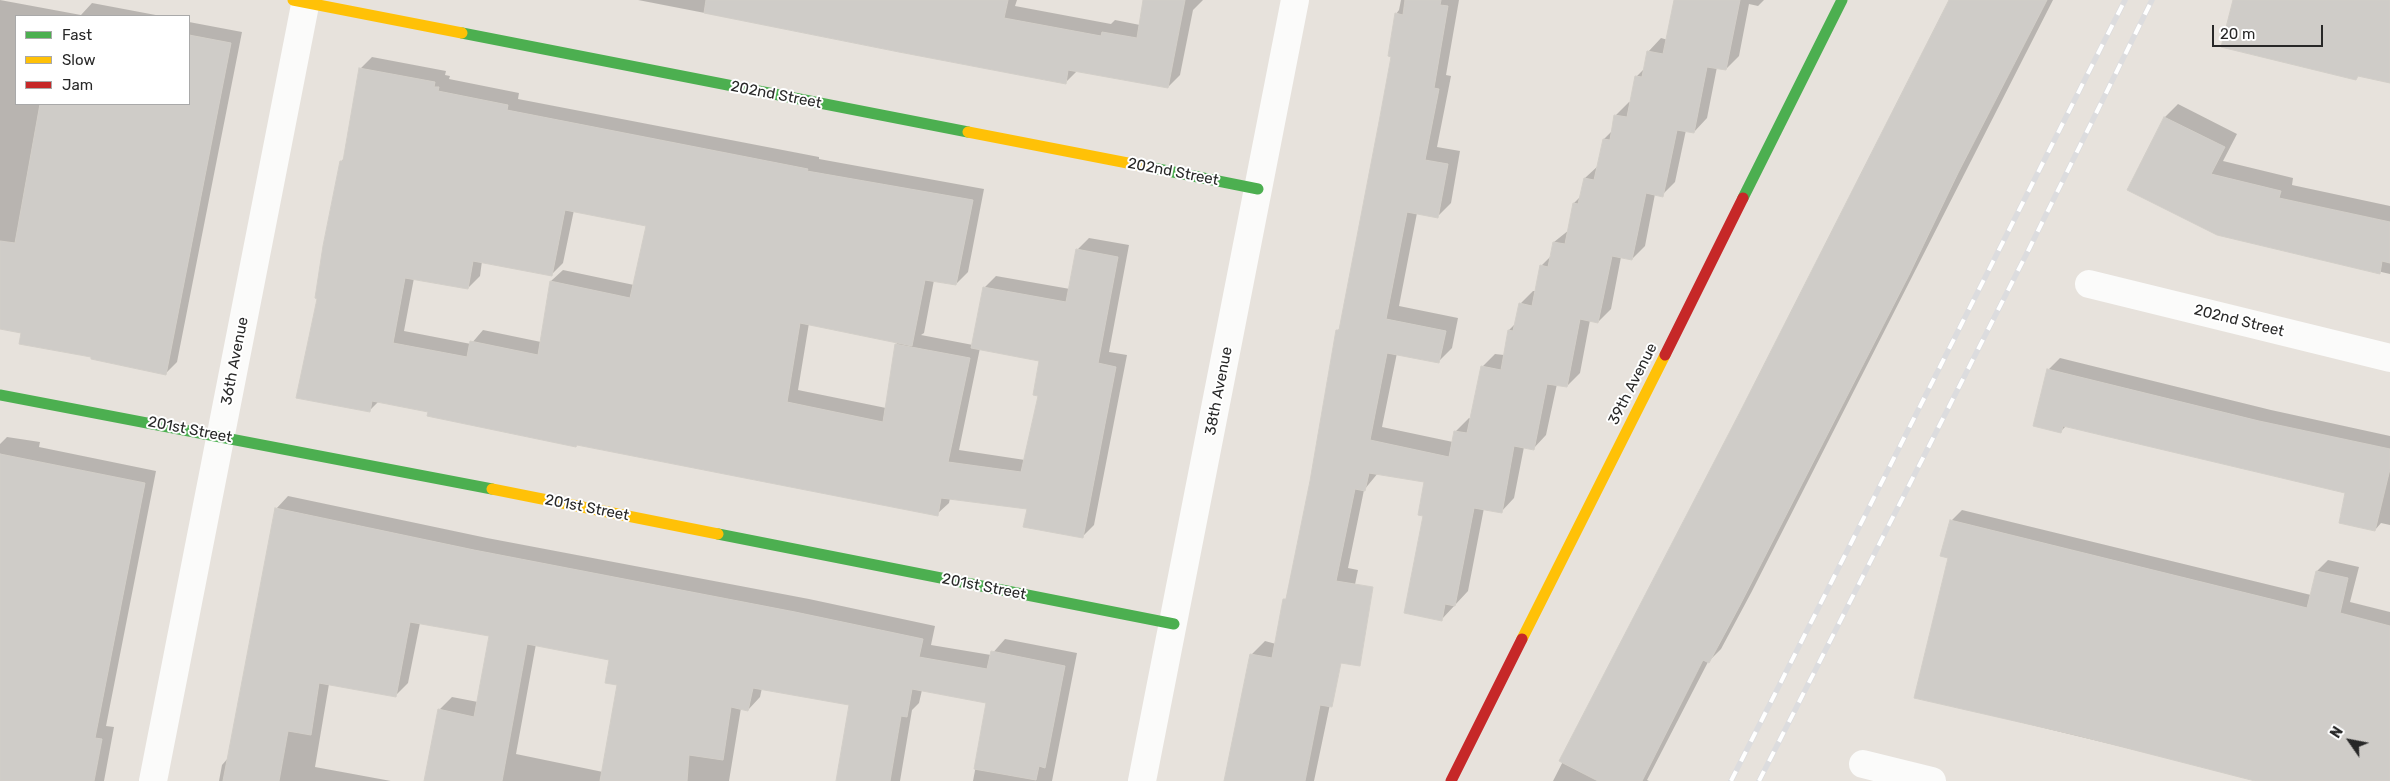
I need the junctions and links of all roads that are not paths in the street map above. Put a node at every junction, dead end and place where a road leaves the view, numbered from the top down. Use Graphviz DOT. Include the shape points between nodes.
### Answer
graph roads {
  1 [pos="1295,0"];
  2 [pos="1842,0"];
  3 [pos="302,1"];
  4 [pos="1258,189"];
  5 [pos="2089,284"];
  6 [pos="2390,358"];
  7 [pos="0,395"];
  8 [pos="221,436"];
  9 [pos="1174,624"];
  10 [pos="1863,764"];
  11 [pos="153,781"];
  12 [pos="1142,781"];
  13 [pos="1451,781"];
  14 [pos="1932,781"];
  1 -- 4 [label="street, 38th Avenue"];
  2 -- 13 [label="street, 39th Avenue"];
  3 -- 4 [label="street, 202nd Street"];
  3 -- 8 [label="street, 36th Avenue"];
  4 -- 9 [label="street, 38th Avenue"];
  5 -- 6 [label="street, 202nd Street"];
  7 -- 8 [label="street, 201st Street"];
  8 -- 9 [label="street, 201st Street"];
  8 -- 11 [label="street, 36th Avenue"];
  9 -- 12 [label="street, 38th Avenue"];
  10 -- 14 [label="street"];
}
